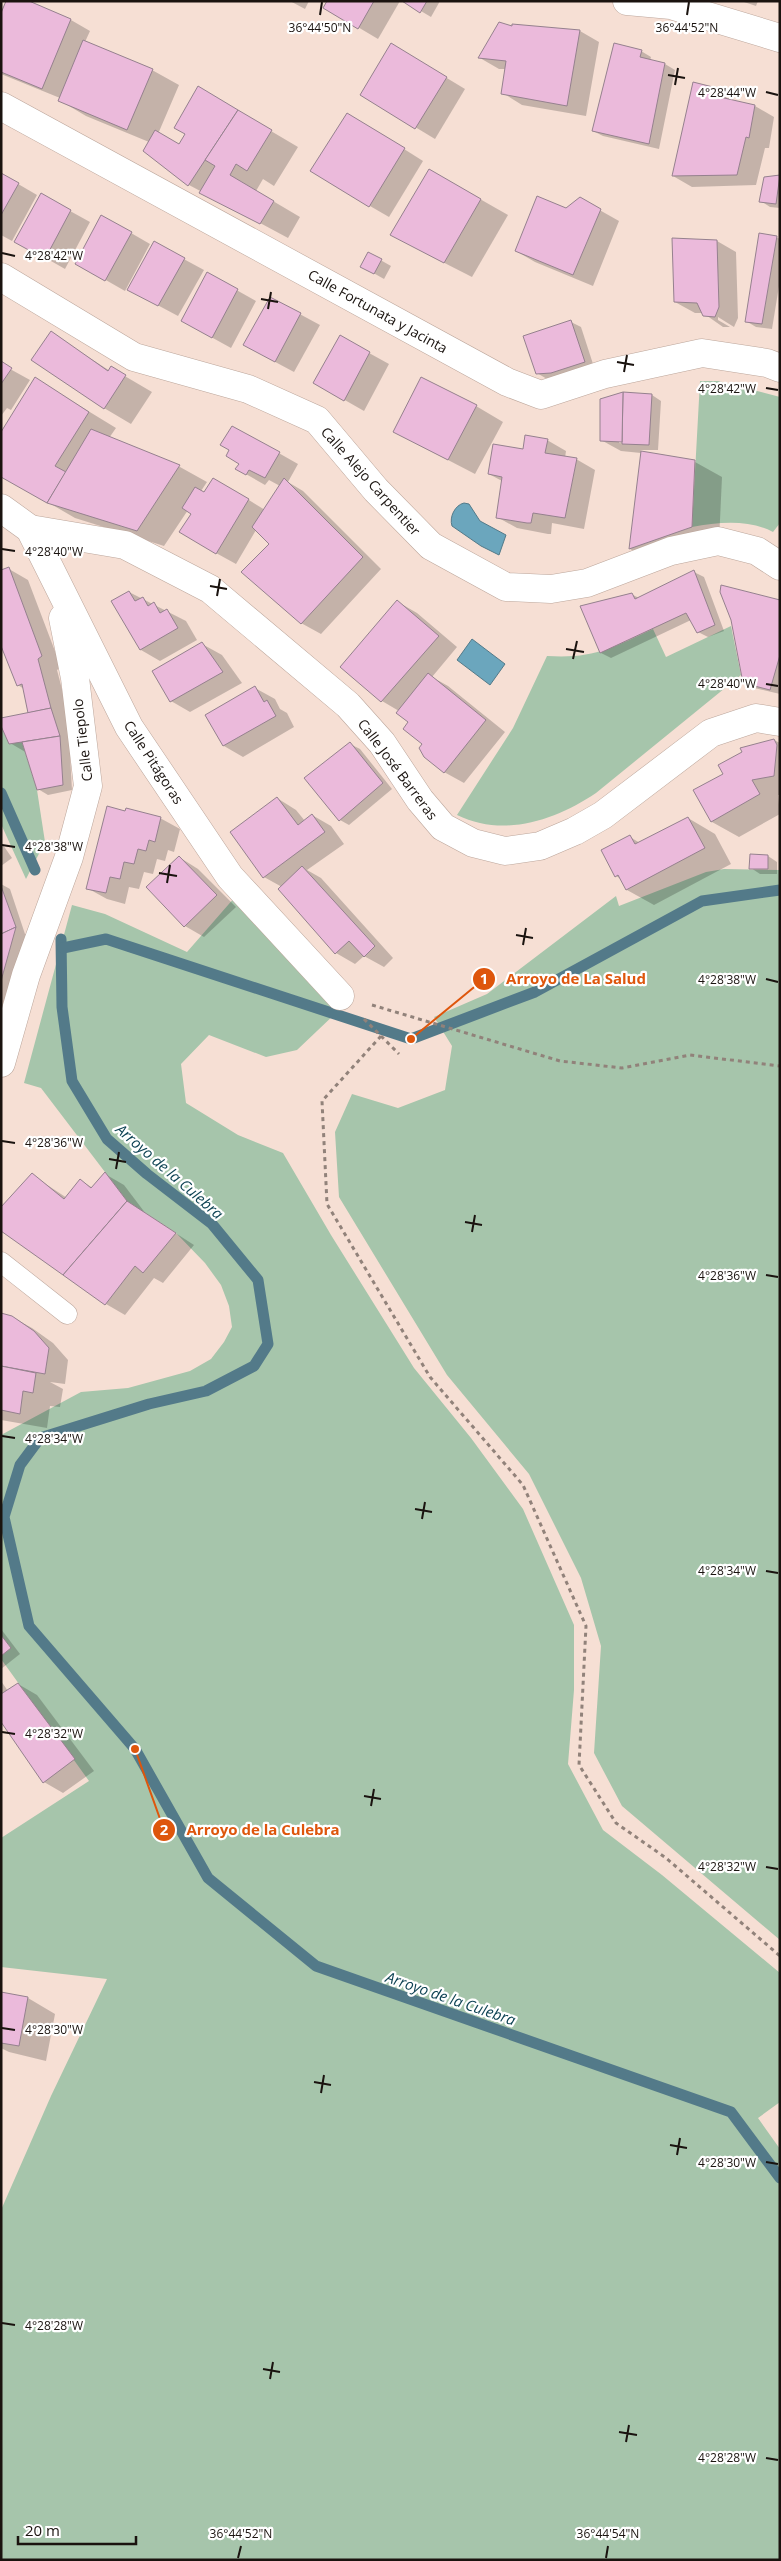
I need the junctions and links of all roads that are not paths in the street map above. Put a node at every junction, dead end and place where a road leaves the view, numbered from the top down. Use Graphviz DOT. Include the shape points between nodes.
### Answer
graph roads {
  1 [pos="627,1"];
  2 [pos="780,38"];
  3 [pos="1,106"];
  4 [pos="1,277"];
  5 [pos="780,368"];
  6 [pos="1,508"];
  7 [pos="30,529"];
  8 [pos="780,566"];
  9 [pos="56,584"];
  10 [pos="780,722"];
  11 [pos="340,996"];
  12 [pos="1,1063"];
  13 [pos="1,1262"];
  14 [pos="67,1314"];
  1 -- 2 [label="street" via="671,5"];
  3 -- 5 [label="street, Calle Fortunata y Jacinta" via="507,382 541,395 605,374 702,353"];
  4 -- 8 [label="street, Calle Alejo Carpentier" via="134,357 248,388 317,420 376,490 431,546 506,587 551,589 587,583 671,552 718,541 757,551"];
  6 -- 7 [label="street, Calle Pitágoras"];
  7 -- 9 [label="street, Calle Pitágoras"];
  7 -- 10 [label="street, Calle José Barreras" via="125,545 210,589 348,705 382,743 420,800 443,827 473,843 505,851 540,846 603,815 711,734 756,718"];
  9 -- 11 [label="street, Calle Pitágoras" via="129,727 230,877"];
  9 -- 12 [label="street, Calle Tiepolo" via="75,678 88,786 69,857 26,975"];
  13 -- 14 [label="lane"];
}
